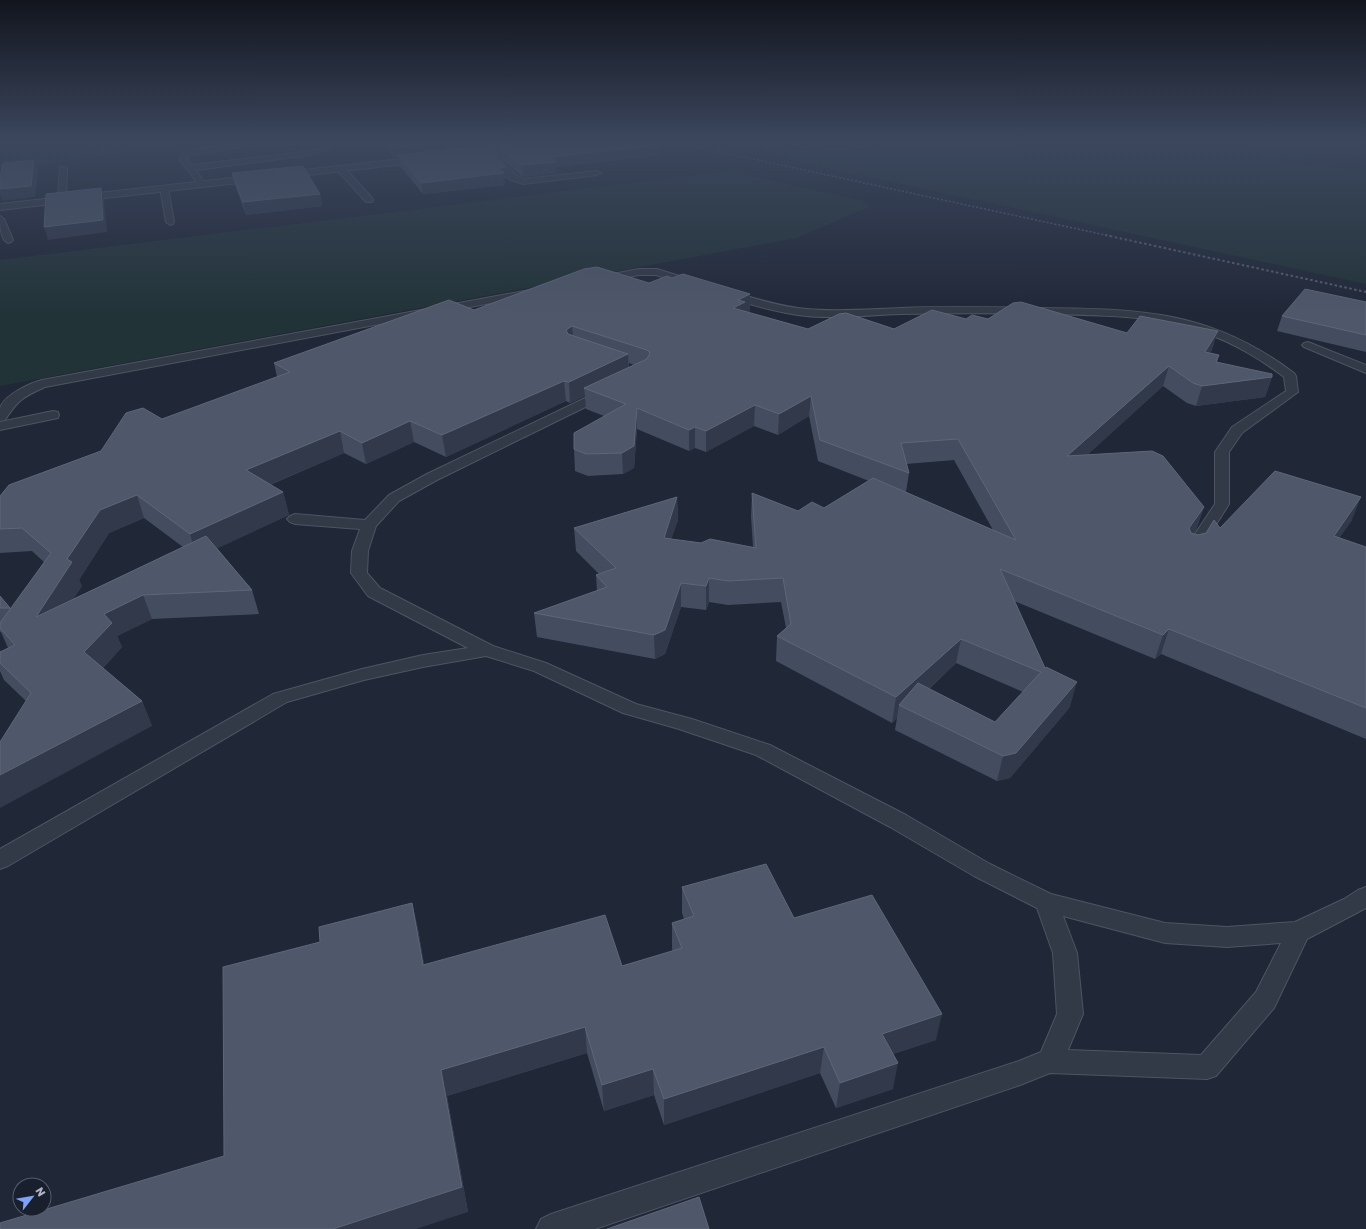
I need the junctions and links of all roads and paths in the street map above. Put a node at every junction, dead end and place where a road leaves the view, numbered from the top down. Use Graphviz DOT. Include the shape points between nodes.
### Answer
graph roads {
  1 [pos="50,200"];
  2 [pos="166,200"];
  3 [pos="0,206"];
  4 [pos="0,219"];
  5 [pos="170,222"];
  6 [pos="8,240"];
  7 [pos="593,281"];
  8 [pos="547,289"];
  9 [pos="1308,345"];
  10 [pos="1366,369"];
  11 [pos="615,388"];
  12 [pos="54,415"];
  13 [pos="0,417"];
  14 [pos="0,426"];
  15 [pos="295,519"];
  16 [pos="369,525"];
  17 [pos="1191,552"];
  18 [pos="487,650"];
  19 [pos="0,860"];
  20 [pos="1366,896"];
  21 [pos="1046,902"];
  22 [pos="1298,932"];
  23 [pos="1050,1061"];
  24 [pos="551,1229"];
  1 -- 3 [label="street"];
  2 -- 5 [label="lane"];
  4 -- 6 [label="lane"];
  7 -- 17 [label="lane" via="639,272 657,272 772,307 797,312 1087,311 1150,316 1192,324 1223,336 1265,356 1290,376 1292,392 1237,430 1222,452 1222,504"];
  8 -- 13 [label="lane" via="42,384 12,401"];
  9 -- 10 [label="lane"];
  11 -- 16 [label="lane" via="394,498"];
  12 -- 14 [label="lane"];
  15 -- 16 [label="lane"];
  16 -- 18 [label="lane" via="360,551 359,573 374,592"];
  18 -- 19 [label="lane" via="402,666 280,698"];
  18 -- 21 [label="lane" via="540,667 630,709 763,750 898,821 982,870"];
  20 -- 22 [label="lane" via="1352,906"];
  21 -- 22 [label="lane" via="1165,933 1227,937"];
  21 -- 23 [label="lane" via="1065,952 1070,1014"];
  22 -- 23 [label="lane" via="1265,1000 1207,1067"];
  23 -- 24 [label="lane"];
}
